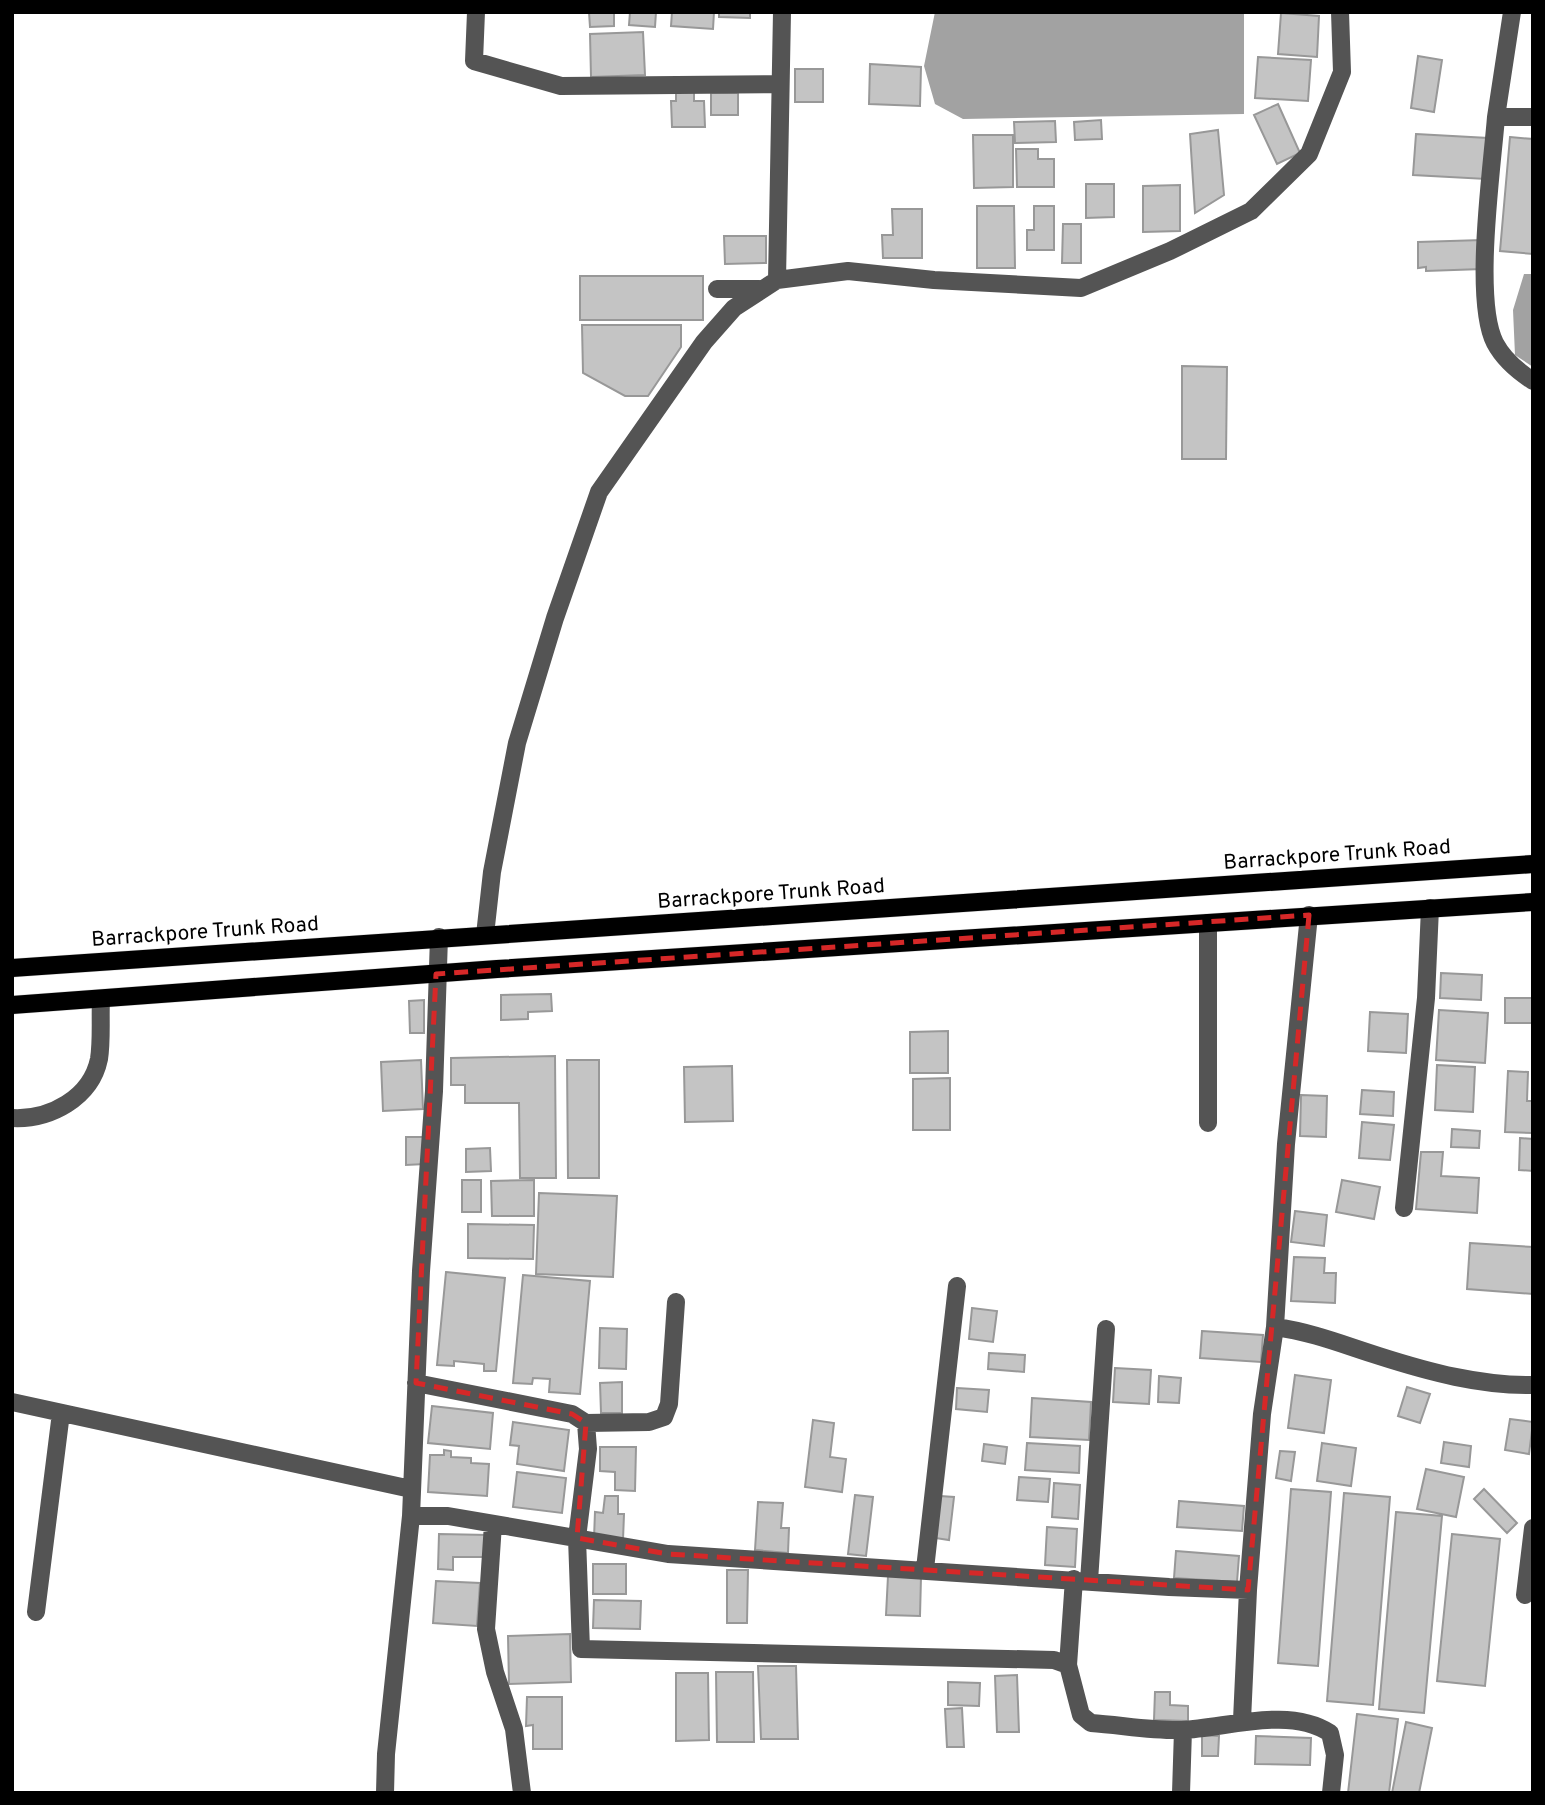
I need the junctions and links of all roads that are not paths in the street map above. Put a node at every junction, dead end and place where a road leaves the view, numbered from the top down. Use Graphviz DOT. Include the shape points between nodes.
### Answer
graph roads {
  1 [pos="476,12"];
  2 [pos="782,12"];
  3 [pos="1340,12"];
  4 [pos="1512,12"];
  5 [pos="780,84"];
  6 [pos="1496,117"];
  7 [pos="1533,117"];
  8 [pos="777,280"];
  9 [pos="717,289"];
  10 [pos="758,289"];
  11 [pos="1533,381"];
  12 [pos="1533,864"];
  13 [pos="1533,902"];
  14 [pos="1430,908"];
  15 [pos="1310,915"];
  16 [pos="1208,923"];
  17 [pos="485,935"];
  18 [pos="439,937"];
  19 [pos="12,968"];
  20 [pos="436,974"];
  21 [pos="101,999"];
  22 [pos="12,1005"];
  23 [pos="12,1118"];
  24 [pos="1208,1123"];
  25 [pos="1404,1208"];
  26 [pos="957,1286"];
  27 [pos="676,1302"];
  28 [pos="1275,1327"];
  29 [pos="1106,1329"];
  30 [pos="416,1383"];
  31 [pos="1533,1385"];
  32 [pos="12,1402"];
  33 [pos="61,1413"];
  34 [pos="586,1423"];
  35 [pos="411,1489"];
  36 [pos="411,1516"];
  37 [pos="493,1524"];
  38 [pos="1533,1528"];
  39 [pos="577,1538"];
  40 [pos="925,1569"];
  41 [pos="1081,1580"];
  42 [pos="1248,1590"];
  43 [pos="1525,1595"];
  44 [pos="36,1612"];
  45 [pos="1068,1665"];
  46 [pos="1242,1720"];
  47 [pos="1183,1730"];
  48 [pos="385,1793"];
  49 [pos="522,1793"];
  50 [pos="1181,1793"];
  51 [pos="1331,1793"];
  1 -- 5 [label="street" via="474,61 561,86"];
  2 -- 5 [label="street"];
  3 -- 8 [label="street" via="1342,72 1309,154 1251,211 1170,251 1081,288 848,271"];
  4 -- 6 [label="street"];
  5 -- 8 [label="street"];
  6 -- 7 [label="street"];
  6 -- 11 [label="street" via="1483,295 1495,343 1518,371"];
  8 -- 10 [label="street"];
  9 -- 10 [label="street"];
  10 -- 17 [label="street" via="704,342 599,492 517,743"];
  12 -- 17 [label="main road, Barrackpore Trunk Road"];
  13 -- 14 [label="main road"];
  14 -- 15 [label="main road"];
  14 -- 25 [label="street" via="1426,998"];
  15 -- 16 [label="main road"];
  15 -- 28 [label="street" via="1286,1144"];
  16 -- 20 [label="main road"];
  16 -- 24 [label="street"];
  17 -- 18 [label="main road, Barrackpore Trunk Road"];
  18 -- 19 [label="main road, Barrackpore Trunk Road"];
  18 -- 20 [label="street"];
  20 -- 21 [label="main road"];
  20 -- 30 [label="street" via="434,1091"];
  21 -- 22 [label="main road"];
  21 -- 23 [label="street" via="99,1060 84,1093 55,1111"];
  26 -- 40 [label="street"];
  27 -- 34 [label="street" via="669,1404 664,1417 649,1422"];
  28 -- 31 [label="street" via="1304,1331 1381,1357 1495,1386"];
  28 -- 42 [label="street" via="1262,1414"];
  29 -- 41 [label="street"];
  30 -- 34 [label="street" via="572,1414"];
  30 -- 35 [label="street"];
  32 -- 33 [label="street"];
  33 -- 35 [label="street"];
  33 -- 44 [label="street"];
  34 -- 39 [label="street" via="588,1449"];
  35 -- 36 [label="street"];
  36 -- 37 [label="street" via="448,1516"];
  36 -- 48 [label="street"];
  37 -- 39 [label="street"];
  37 -- 49 [label="street" via="486,1629 514,1729"];
  38 -- 43 [label="street"];
  39 -- 40 [label="street" via="668,1554"];
  39 -- 45 [label="street" via="580,1649 995,1658 1054,1660"];
  40 -- 41 [label="street"];
  41 -- 42 [label="street"];
  41 -- 45 [label="street"];
  42 -- 46 [label="street"];
  45 -- 47 [label="street" via="1081,1716 1091,1723"];
  46 -- 47 [label="street"];
  46 -- 51 [label="street" via="1316,1724 1330,1733 1335,1755"];
  47 -- 50 [label="street"];
}
